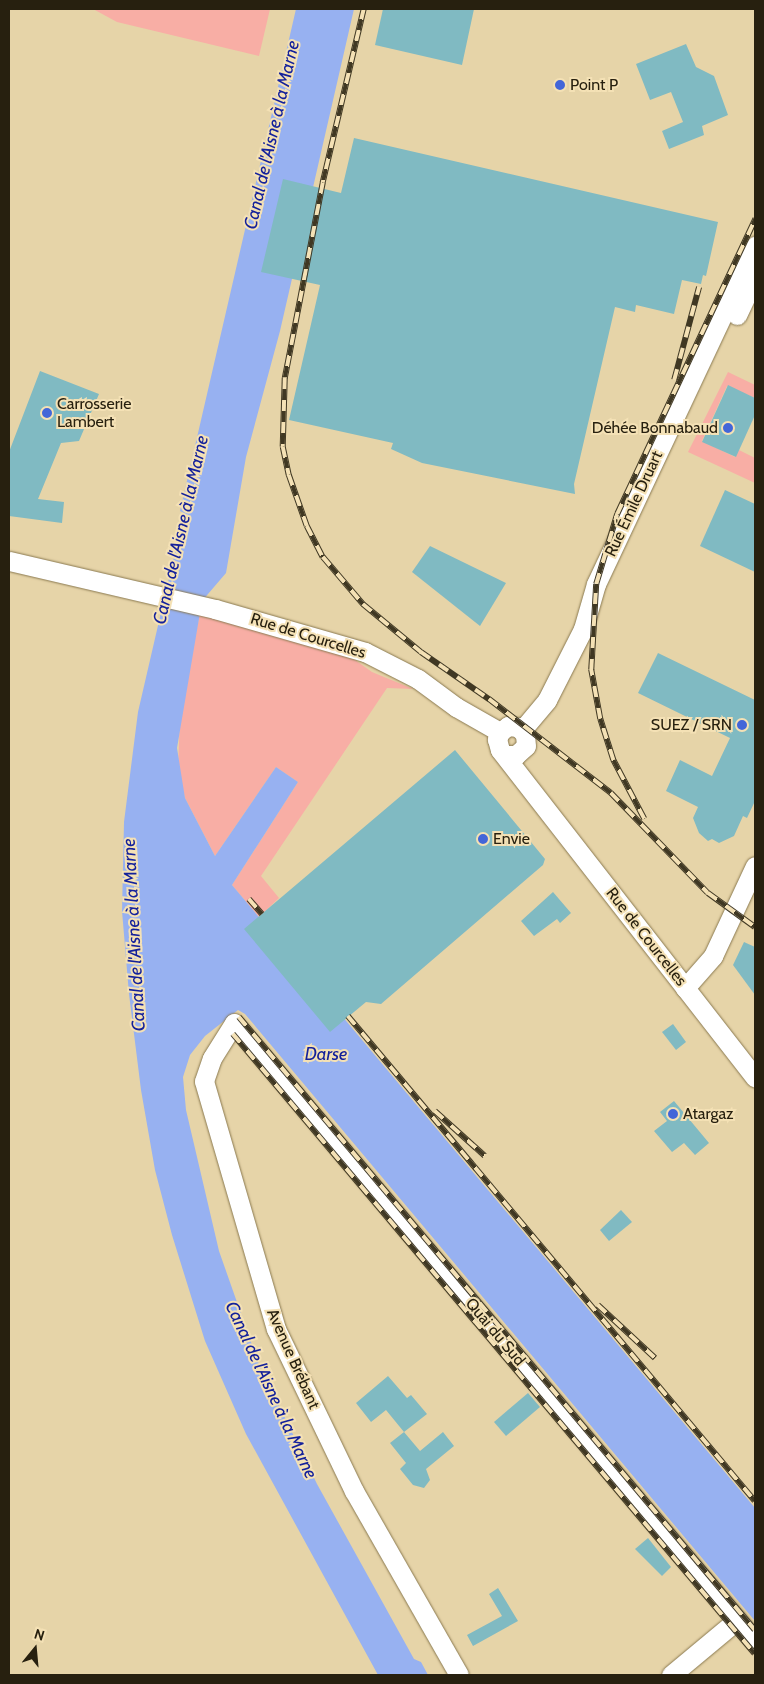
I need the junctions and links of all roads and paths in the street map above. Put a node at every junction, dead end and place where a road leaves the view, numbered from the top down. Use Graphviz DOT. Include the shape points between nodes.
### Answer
graph roads {
  1 [pos="755,246"];
  2 [pos="755,277"];
  3 [pos="9,561"];
  4 [pos="583,629"];
  5 [pos="522,730"];
  6 [pos="500,732"];
  7 [pos="515,752"];
  8 [pos="755,866"];
  9 [pos="685,988"];
  10 [pos="234,1023"];
  11 [pos="755,1078"];
  12 [pos="738,1620"];
  13 [pos="755,1641"];
  14 [pos="459,1675"];
  15 [pos="671,1675"];
  1 -- 4 [label="street, Rue Émile Druart" via="596,584"];
  2 -- 4 [label="street, Rue Émile Druart" via="592,620"];
  3 -- 6 [label="street, Rue de Courcelles" via="215,609 365,652 418,679 456,707"];
  4 -- 5 [label="street, Rue Émile Druart" via="547,700"];
  5 -- 6 [label="street" via="513,726"];
  5 -- 7 [label="street, Rue de Courcelles" via="526,742"];
  6 -- 7 [label="street, Rue de Courcelles" via="497,743"];
  7 -- 9 [label="street, Rue de Courcelles" via="536,797"];
  8 -- 9 [label="street" via="713,956"];
  9 -- 11 [label="street, Rue de Courcelles"];
  10 -- 12 [label="street, Quai du Sud"];
  10 -- 14 [label="street, Avenue Brébant" via="212,1058 204,1081 276,1329 354,1491"];
  12 -- 13 [label="street, Quai du Sud"];
  12 -- 15 [label="street"];
}
